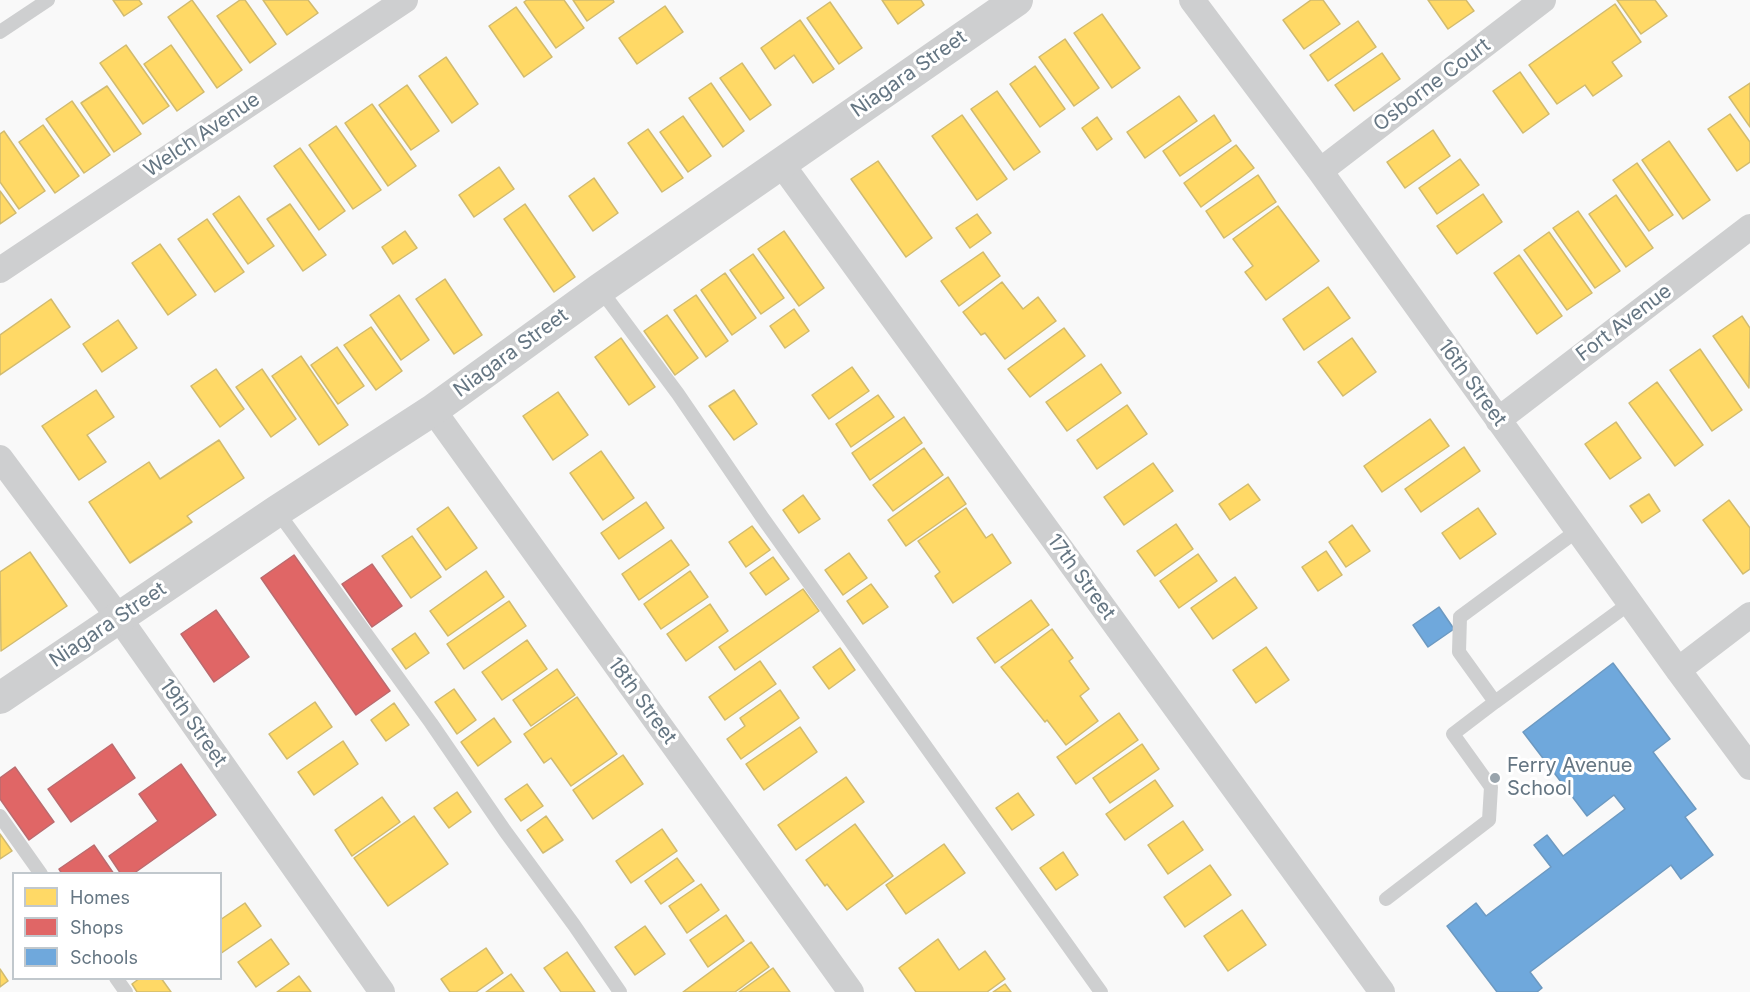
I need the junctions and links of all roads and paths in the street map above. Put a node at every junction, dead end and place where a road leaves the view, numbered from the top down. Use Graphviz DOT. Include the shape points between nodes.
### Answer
graph roads {
  1 [pos="48,0"];
  2 [pos="405,0"];
  3 [pos="1017,0"];
  4 [pos="1192,0"];
  5 [pos="1543,0"];
  6 [pos="0,32"];
  7 [pos="780,162"];
  8 [pos="1320,171"];
  9 [pos="1750,227"];
  10 [pos="0,270"];
  11 [pos="600,289"];
  12 [pos="433,410"];
  13 [pos="1498,420"];
  14 [pos="0,458"];
  15 [pos="277,511"];
  16 [pos="1578,531"];
  17 [pos="1630,603"];
  18 [pos="1750,615"];
  19 [pos="119,618"];
  20 [pos="1678,670"];
  21 [pos="0,698"];
  22 [pos="1495,702"];
  23 [pos="1750,767"];
  24 [pos="0,816"];
  25 [pos="40,872"];
  26 [pos="1386,899"];
  27 [pos="382,992"];
  28 [pos="620,992"];
  29 [pos="851,992"];
  30 [pos="1101,992"];
  31 [pos="1382,992"];
  1 -- 6 [label="lane"];
  2 -- 10 [label="street, Welch Avenue"];
  3 -- 7 [label="street, Niagara Street"];
  4 -- 8 [label="street, 16th Street"];
  5 -- 8 [label="street, Osborne Court"];
  7 -- 11 [label="street, Niagara Street"];
  7 -- 31 [label="street, 17th Street"];
  8 -- 13 [label="street, 16th Street"];
  9 -- 13 [label="street, Fort Avenue"];
  11 -- 12 [label="street, Niagara Street"];
  11 -- 30 [label="lane"];
  12 -- 15 [label="street, Niagara Street"];
  12 -- 29 [label="street, 18th Street"];
  13 -- 16 [label="street, 16th Street"];
  14 -- 19 [label="street, 19th Street"];
  15 -- 19 [label="street, Niagara Street"];
  15 -- 28 [label="lane" via="432,723"];
  16 -- 17 [label="street, 16th Street"];
  16 -- 22 [label="lane" via="1460,617 1459,652"];
  17 -- 20 [label="street, 16th Street"];
  17 -- 22 [label="lane"];
  18 -- 20 [label="street"];
  19 -- 21 [label="street, Niagara Street"];
  19 -- 27 [label="street, 19th Street"];
  20 -- 23 [label="street, 16th Street"];
  22 -- 26 [label="lane" via="1453,734 1491,787 1489,820"];
  24 -- 25 [label="lane"];
}
